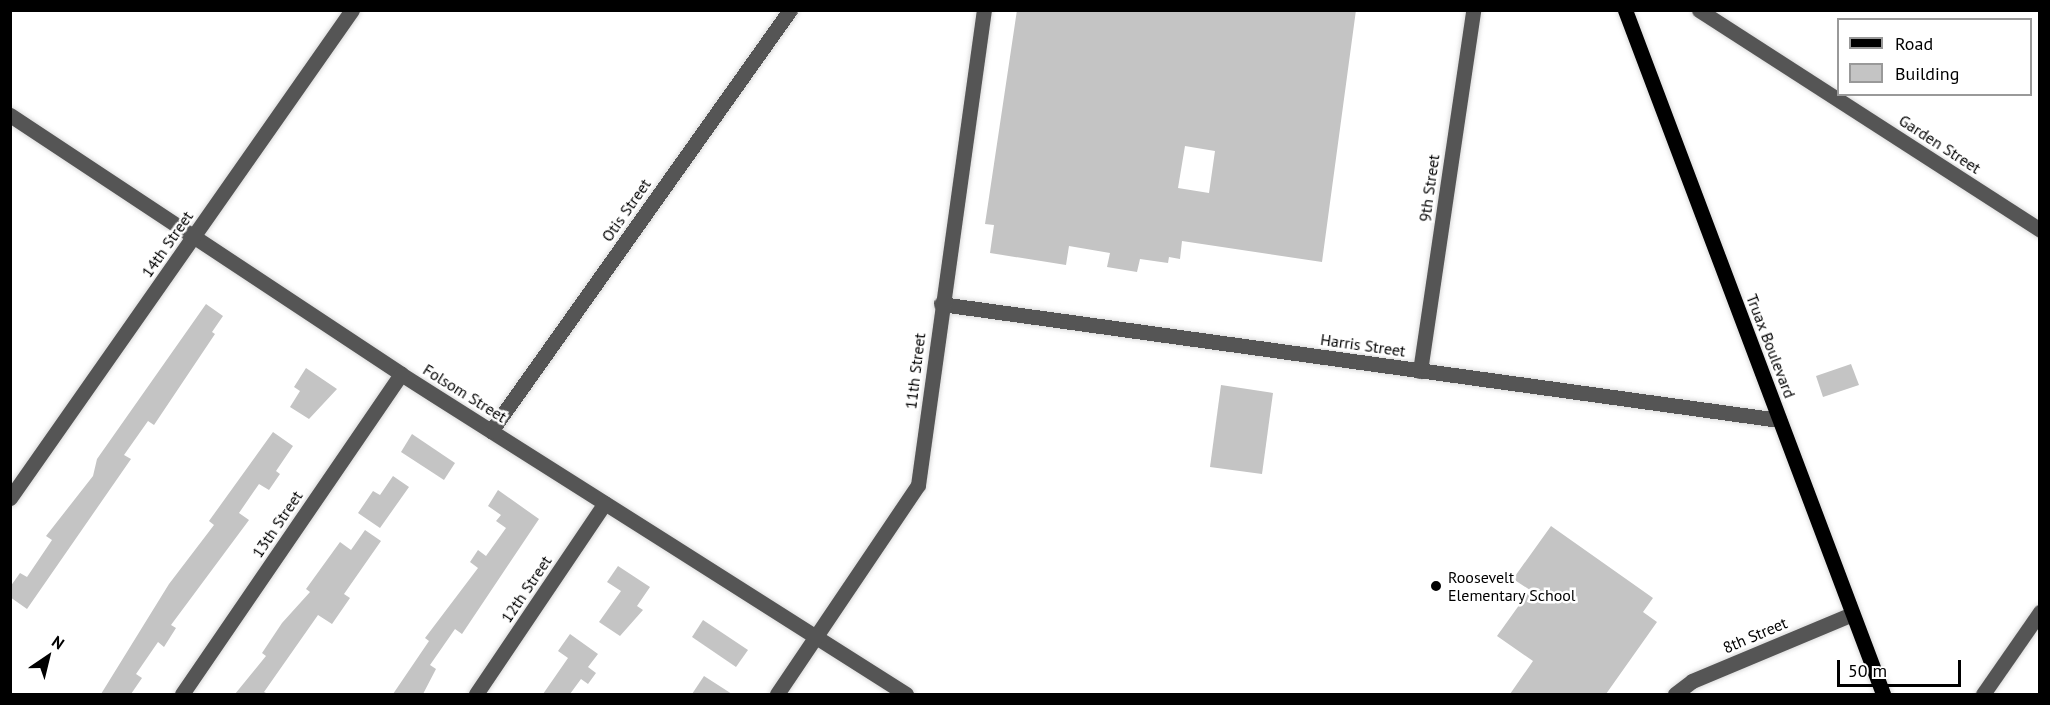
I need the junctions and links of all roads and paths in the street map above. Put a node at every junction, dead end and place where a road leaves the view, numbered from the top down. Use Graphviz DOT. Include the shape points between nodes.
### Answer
graph roads {
  1 [pos="352,10"];
  2 [pos="790,10"];
  3 [pos="984,10"];
  4 [pos="1473,10"];
  5 [pos="1700,10"];
  6 [pos="1630,12"];
  7 [pos="10,114"];
  8 [pos="2040,230"];
  9 [pos="193,239"];
  10 [pos="941,304"];
  11 [pos="1420,371"];
  12 [pos="401,374"];
  13 [pos="1779,420"];
  14 [pos="491,430"];
  15 [pos="10,498"];
  16 [pos="605,503"];
  17 [pos="2040,612"];
  18 [pos="1852,615"];
  19 [pos="814,636"];
  20 [pos="1991,692"];
  21 [pos="182,694"];
  22 [pos="476,694"];
  23 [pos="777,694"];
  24 [pos="906,694"];
  25 [pos="1676,694"];
  26 [pos="1883,694"];
  1 -- 9 [label="street, 14th Street"];
  2 -- 14 [label="street, Otis Street"];
  3 -- 10 [label="street, 11th Street"];
  4 -- 11 [label="street, 9th Street"];
  5 -- 8 [label="street, Garden Street"];
  6 -- 13 [label="main road, Truax Boulevard"];
  7 -- 9 [label="street, Folsom Street"];
  9 -- 12 [label="street, Folsom Street"];
  9 -- 15 [label="street, 14th Street"];
  10 -- 11 [label="street, Harris Street"];
  10 -- 19 [label="street, 11th Street" via="918,485"];
  11 -- 13 [label="street, Harris Street"];
  12 -- 14 [label="street, Folsom Street"];
  12 -- 21 [label="street, 13th Street"];
  13 -- 18 [label="main road, Truax Boulevard"];
  14 -- 16 [label="street, Folsom Street"];
  16 -- 19 [label="street, Folsom Street"];
  16 -- 22 [label="street, 12th Street"];
  17 -- 20 [label="street"];
  18 -- 25 [label="street, 8th Street" via="1692,681"];
  18 -- 26 [label="main road, Truax Boulevard"];
  19 -- 23 [label="street, 11th Street"];
  19 -- 24 [label="street, Folsom Street"];
}
